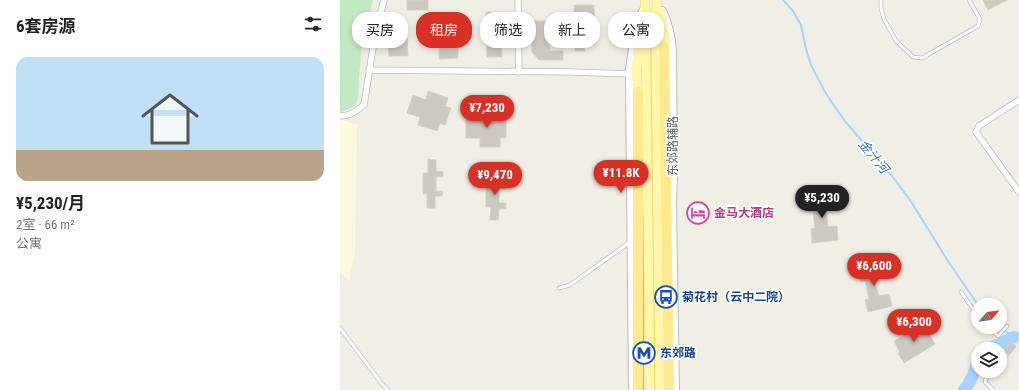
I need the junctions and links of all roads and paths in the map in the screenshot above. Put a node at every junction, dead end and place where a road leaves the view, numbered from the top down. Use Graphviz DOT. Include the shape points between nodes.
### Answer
graph roads {
  1 [pos="384,0"];
  2 [pos="518,0"];
  3 [pos="645,0"];
  4 [pos="658,0"];
  5 [pos="881,0"];
  6 [pos="969,0"];
  7 [pos="660,12"];
  8 [pos="664,31"];
  9 [pos="664,47"];
  10 [pos="369,70"];
  11 [pos="519,72"];
  12 [pos="630,74"];
  13 [pos="638,92"];
  14 [pos="1019,100"];
  15 [pos="340,116"];
  16 [pos="1019,192"];
  17 [pos="631,241"];
  18 [pos="559,288"];
  19 [pos="961,292"];
  20 [pos="971,306"];
  21 [pos="340,328"];
  22 [pos="986,378"];
  23 [pos="388,390"];
  24 [pos="633,390"];
  25 [pos="638,390"];
  26 [pos="650,390"];
  27 [pos="660,390"];
  28 [pos="669,390"];
  29 [pos="675,390"];
  30 [pos="993,390"];
  1 -- 10 [label="street" via="374,35"];
  2 -- 11 [label="street"];
  3 -- 12 [label="main road" via="631,58"];
  3 -- 13 [label="main road" via="636,69"];
  3 -- 26 [label="main road"];
  4 -- 7 [label="main road"];
  4 -- 27 [label="main road" via="656,54"];
  4 -- 29 [label="main road, 东郊路辅路" via="669,27 672,50"];
  5 -- 6 [label="lane" via="884,19 896,41 913,57 922,58 978,26 980,19"];
  8 -- 9 [label="main road"];
  9 -- 28 [label="highway"];
  10 -- 11 [label="street"];
  10 -- 15 [label="street" via="364,105 349,115"];
  11 -- 12 [label="street"];
  12 -- 17 [label="main road"];
  13 -- 25 [label="highway"];
  14 -- 16 [label="street" via="979,126 976,132"];
  17 -- 18 [label="lane" via="570,285"];
  17 -- 24 [label="main road"];
  19 -- 20 [label="lane"];
  21 -- 23 [label="lane"];
  22 -- 30 [label="lane" via="986,383"];
}
